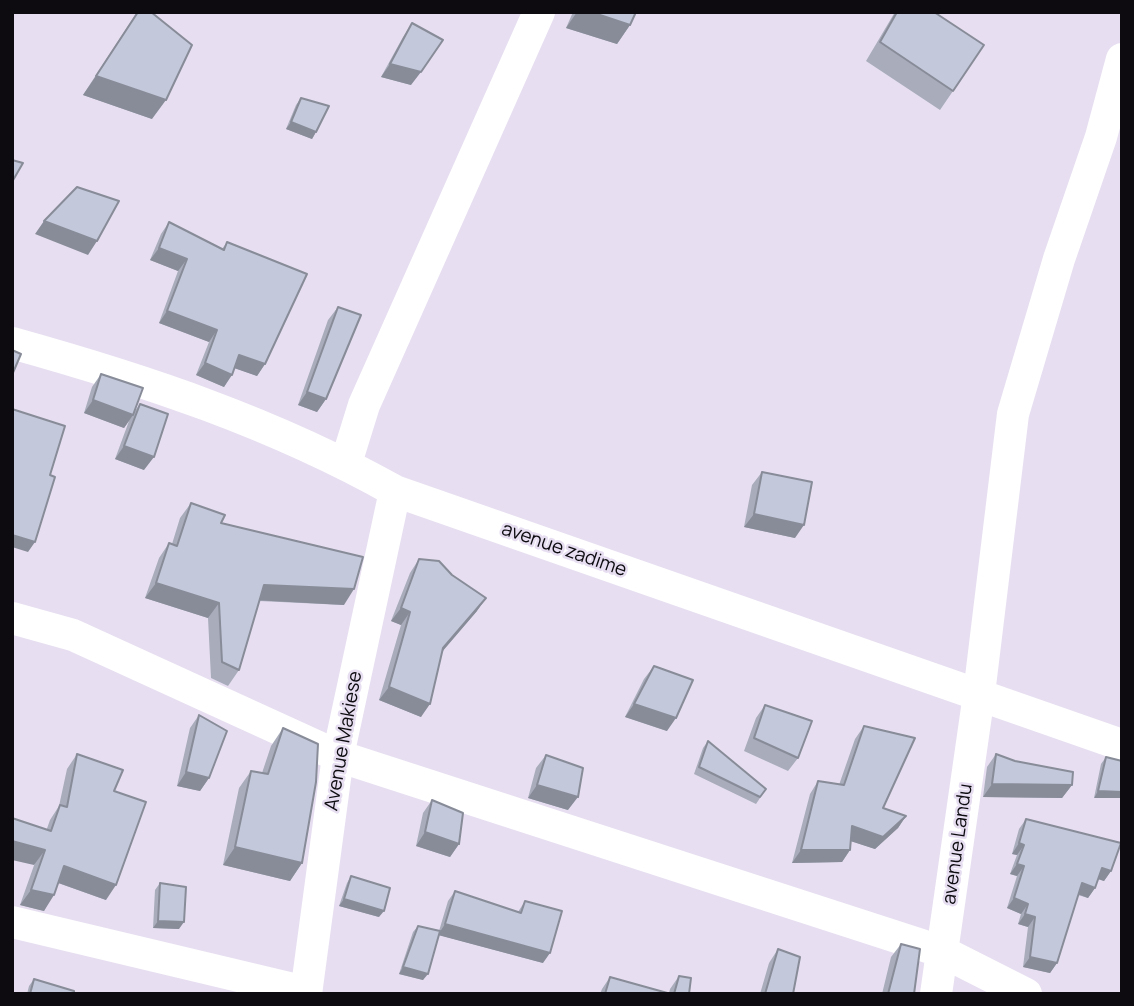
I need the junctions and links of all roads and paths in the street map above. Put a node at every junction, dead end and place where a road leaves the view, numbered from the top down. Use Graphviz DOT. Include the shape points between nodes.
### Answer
graph roads {
  1 [pos="539,12"];
  2 [pos="1122,59"];
  3 [pos="1111,142"];
  4 [pos="12,343"];
  5 [pos="346,463"];
  6 [pos="395,491"];
  7 [pos="12,618"];
  8 [pos="979,694"];
  9 [pos="1122,745"];
  10 [pos="338,756"];
  11 [pos="12,922"];
  12 [pos="943,952"];
  13 [pos="306,993"];
  14 [pos="936,994"];
  15 [pos="1026,994"];
  1 -- 5 [label="street" via="364,405"];
  2 -- 3 [label="street, avenue Landu"];
  3 -- 8 [label="street, avenue Landu" via="1059,259 1013,414"];
  4 -- 5 [label="street, avenue zadime" via="121,373 240,415"];
  5 -- 6 [label="street, avenue zadime"];
  6 -- 8 [label="street, avenue zadime"];
  6 -- 10 [label="street, Avenue Makiese"];
  7 -- 10 [label="street" via="73,635"];
  8 -- 9 [label="street, avenue zadime"];
  8 -- 12 [label="street, avenue Landu"];
  10 -- 12 [label="street"];
  10 -- 13 [label="street, Avenue Makiese"];
  11 -- 13 [label="street"];
  12 -- 14 [label="street, avenue Landu"];
  12 -- 15 [label="street"];
}
